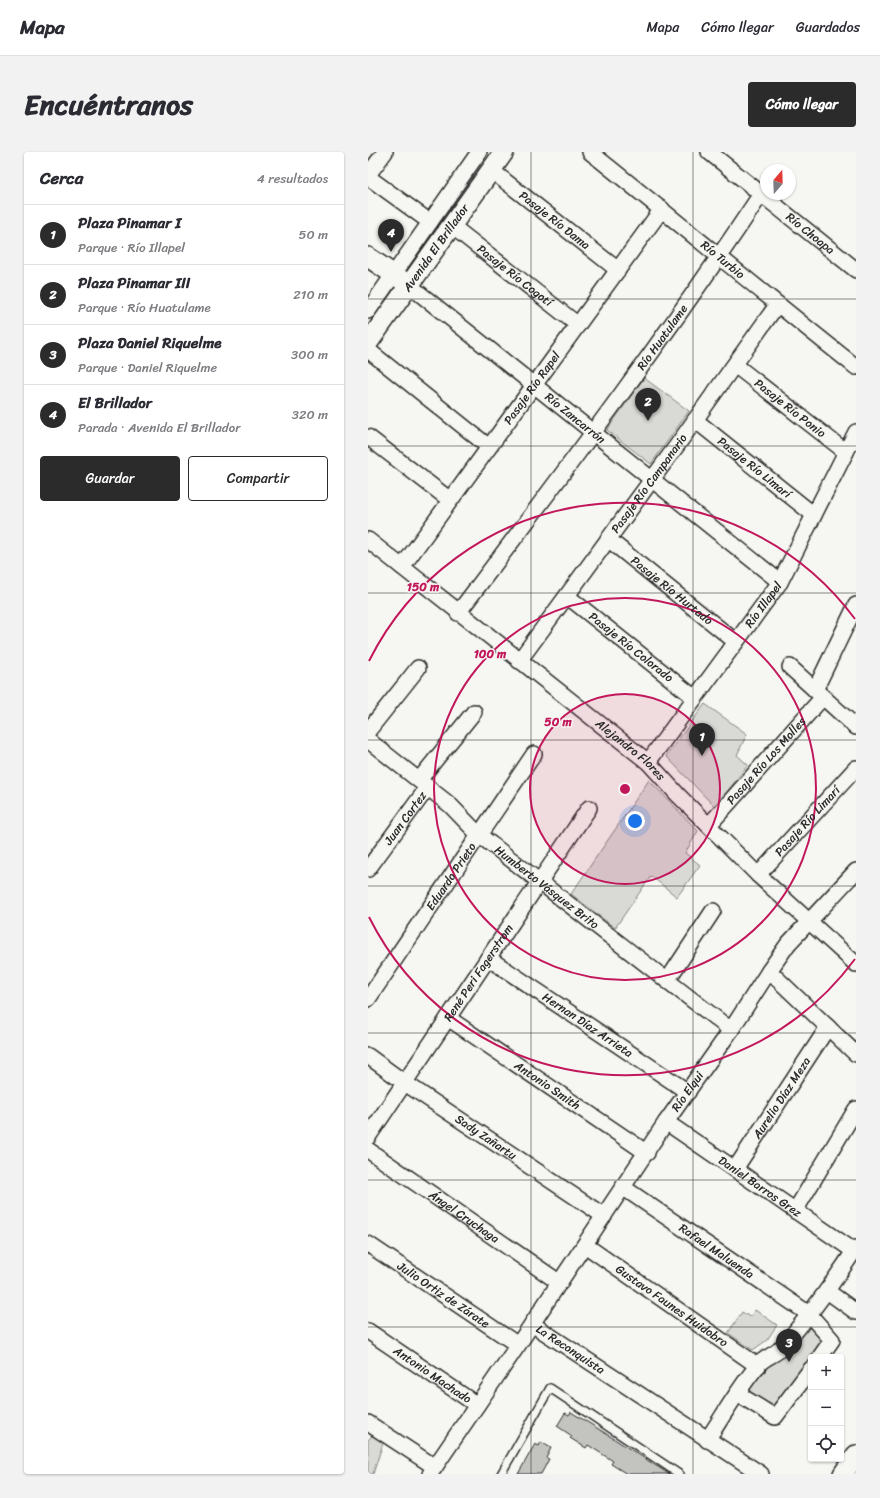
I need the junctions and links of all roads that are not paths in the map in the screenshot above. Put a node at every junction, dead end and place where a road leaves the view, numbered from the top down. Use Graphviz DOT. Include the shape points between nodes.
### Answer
graph roads {
  1 [pos="385,152"];
  2 [pos="479,152"];
  3 [pos="504,152"];
  4 [pos="590,152"];
  5 [pos="709,152"];
  6 [pos="491,170"];
  7 [pos="368,176"];
  8 [pos="760,192"];
  9 [pos="760,197"];
  10 [pos="769,200"];
  11 [pos="662,209"];
  12 [pos="430,222"];
  13 [pos="452,226"];
  14 [pos="368,257"];
  15 [pos="719,258"];
  16 [pos="618,270"];
  17 [pos="856,270"];
  18 [pos="402,280"];
  19 [pos="777,305"];
  20 [pos="368,311"];
  21 [pos="578,325"];
  22 [pos="368,343"];
  23 [pos="368,350"];
  24 [pos="735,365"];
  25 [pos="856,367"];
  26 [pos="534,385"];
  27 [pos="695,420"];
  28 [pos="856,432"];
  29 [pos="593,433"];
  30 [pos="368,437"];
  31 [pos="489,447"];
  32 [pos="846,452"];
  33 [pos="652,480"];
  34 [pos="450,500"];
  35 [pos="814,515"];
  36 [pos="608,539"];
  37 [pos="368,540"];
  38 [pos="402,567"];
  39 [pos="780,582"];
  40 [pos="567,596"];
  41 [pos="856,604"];
  42 [pos="458,613"];
  43 [pos="736,642"];
  44 [pos="519,661"];
  45 [pos="790,667"];
  46 [pos="418,668"];
  47 [pos="819,693"];
  48 [pos="696,698"];
  49 [pos="474,712"];
  50 [pos="856,727"];
  51 [pos="368,731"];
  52 [pos="368,740"];
  53 [pos="534,754"];
  54 [pos="648,762"];
  55 [pos="856,768"];
  56 [pos="424,784"];
  57 [pos="589,808"];
  58 [pos="709,825"];
  59 [pos="480,836"];
  60 [pos="368,869"];
  61 [pos="856,871"];
  62 [pos="758,875"];
  63 [pos="539,882"];
  64 [pos="713,911"];
  65 [pos="810,920"];
  66 [pos="488,958"];
  67 [pos="856,964"];
  68 [pos="768,971"];
  69 [pos="667,981"];
  70 [pos="368,999"];
  71 [pos="448,1018"];
  72 [pos="828,1027"];
  73 [pos="731,1030"];
  74 [pos="856,1054"];
  75 [pos="368,1056"];
  76 [pos="405,1082"];
  77 [pos="688,1092"];
  78 [pos="856,1109"];
  79 [pos="666,1122"];
  80 [pos="368,1137"];
  81 [pos="368,1150"];
  82 [pos="647,1153"];
  83 [pos="735,1169"];
  84 [pos="624,1188"];
  85 [pos="795,1211"];
  86 [pos="604,1216"];
  87 [pos="368,1244"];
  88 [pos="585,1245"];
  89 [pos="855,1249"];
  90 [pos="560,1283"];
  91 [pos="827,1291"];
  92 [pos="856,1312"];
  93 [pos="809,1314"];
  94 [pos="532,1324"];
  95 [pos="368,1331"];
  96 [pos="518,1345"];
  97 [pos="822,1354"];
  98 [pos="758,1366"];
  99 [pos="808,1373"];
  100 [pos="738,1394"];
  101 [pos="477,1405"];
  102 [pos="368,1423"];
  103 [pos="707,1440"];
  104 [pos="856,1455"];
  105 [pos="433,1471"];
  106 [pos="501,1474"];
  107 [pos="679,1474"];
  108 [pos="761,1474"];
  109 [pos="843,1474"];
  1 -- 7 [label="street"];
  2 -- 12 [label="street, Avenida El Brillador"];
  3 -- 6 [label="street, Avenida El Brillador"];
  4 -- 11 [label="street, Río Turbio"];
  5 -- 8 [label="street, Río Choapa"];
  6 -- 13 [label="street, Avenida El Brillador"];
  6 -- 16 [label="street, Pasaje Río Dama"];
  7 -- 12 [label="street"];
  9 -- 15 [label="street, Río Huatulame"];
  10 -- 17 [label="street, Río Choapa"];
  11 -- 15 [label="street, Río Turbio"];
  11 -- 16 [label="street, Pasaje Río Rapel"];
  12 -- 18 [label="street, Avenida El Brillador"];
  13 -- 18 [label="street, Avenida El Brillador"];
  13 -- 21 [label="street, Pasaje Río Cogotí"];
  14 -- 18 [label="street, Río Zancarrón"];
  15 -- 19 [label="street, Río Turbio"];
  15 -- 29 [label="street, Río Huatulame"];
  16 -- 21 [label="street, Pasaje Río Rapel"];
  18 -- 20 [label="street, Avenida El Brillador"];
  18 -- 22 [label="street, Avenida El Brillador"];
  18 -- 26 [label="street, Río Zancarrón"];
  19 -- 24 [label="street, Pasaje Río Campanario"];
  19 -- 25 [label="street, Río Turbio"];
  21 -- 26 [label="street, Pasaje Río Rapel"];
  23 -- 31 [label="street"];
  24 -- 27 [label="street, Pasaje Río Campanario"];
  24 -- 32 [label="street, Pasaje Río Ponio"];
  26 -- 29 [label="street, Río Zancarrón"];
  26 -- 31 [label="street, Pasaje Río Rapel"];
  27 -- 33 [label="street, Pasaje Río Campanario"];
  27 -- 35 [label="street, Pasaje Río Limarí"];
  28 -- 32 [label="street, Río Illapel"];
  29 -- 33 [label="street, Río Zancarrón"];
  29 -- 42 [label="street, Río Huatulame"];
  30 -- 34 [label="street"];
  31 -- 34 [label="street, Pasaje Río Rapel"];
  32 -- 35 [label="street, Río Illapel"];
  33 -- 36 [label="street, Pasaje Río Campanario"];
  33 -- 39 [label="street, Río Zancarrón"];
  34 -- 38 [label="street, Pasaje Río Rapel"];
  35 -- 39 [label="street, Río Illapel"];
  36 -- 40 [label="street, Pasaje Río Campanario"];
  36 -- 43 [label="street, Pasaje Río Hurtado"];
  37 -- 38 [label="street, Alejandro Flores"];
  38 -- 42 [label="street, Alejandro Flores"];
  39 -- 43 [label="street, Río Illapel"];
  40 -- 44 [label="street, Pasaje Río Campanario"];
  40 -- 48 [label="street, Pasaje Río Colorado"];
  41 -- 47 [label="street, Pasaje Río Los Molles"];
  42 -- 44 [label="street, Alejandro Flores"];
  43 -- 48 [label="street, Río Illapel"];
  44 -- 54 [label="street, Alejandro Flores"];
  45 -- 47 [label="street"];
  46 -- 51 [label="street"];
  47 -- 50 [label="street"];
  47 -- 58 [label="street, Pasaje Río Los Molles"];
  48 -- 54 [label="street, Río Illapel"];
  49 -- 56 [label="street, Juan Cortez"];
  52 -- 56 [label="street, Humberto Vásquez Brito"];
  53 -- 59 [label="street, Eduardo Prieto"];
  54 -- 58 [label="street, Alejandro Flores"];
  55 -- 62 [label="street, Pasaje Río Limarí"];
  56 -- 59 [label="street, Humberto Vásquez Brito" via="450,805"];
  56 -- 60 [label="street, Juan Cortez"];
  57 -- 63 [label="street, René Peri Fagerstrom"];
  58 -- 62 [label="street, Alejandro Flores"];
  59 -- 63 [label="street, Humberto Vásquez Brito"];
  59 -- 70 [label="street, Eduardo Prieto"];
  61 -- 65 [label="street, Río Elqui"];
  62 -- 65 [label="street, Alejandro Flores"];
  63 -- 66 [label="street, René Peri Fagerstrom"];
  63 -- 69 [label="street, Humberto Vásquez Brito"];
  64 -- 69 [label="street"];
  65 -- 67 [label="street, Alejandro Flores"];
  65 -- 68 [label="street, Río Elqui"];
  66 -- 71 [label="street, René Peri Fagerstrom"];
  66 -- 77 [label="street, Hernan Díaz Arrieta"];
  68 -- 72 [label="street"];
  68 -- 73 [label="street, Río Elqui"];
  69 -- 73 [label="street, Humberto Vásquez Brito"];
  71 -- 76 [label="street, René Peri Fagerstrom"];
  71 -- 82 [label="street, Antonio Smith"];
  72 -- 74 [label="street"];
  72 -- 83 [label="street, Aurelio Díaz Meza"];
  73 -- 77 [label="street, Río Elqui"];
  75 -- 76 [label="street, Sady Zañartu"];
  76 -- 80 [label="street, René Peri Fagerstrom"];
  76 -- 86 [label="street, Sady Zañartu"];
  77 -- 79 [label="street, Río Elqui"];
  78 -- 85 [label="street"];
  79 -- 82 [label="street, Río Elqui"];
  79 -- 83 [label="street, Daniel Barros Grez"];
  81 -- 90 [label="street, Ángel Cruchaga"];
  82 -- 84 [label="street, Río Elqui"];
  83 -- 85 [label="street, Daniel Barros Grez"];
  84 -- 86 [label="street, Río Elqui"];
  84 -- 93 [label="street, Rafael Maluenda"];
  85 -- 89 [label="street, Daniel Barros Grez"];
  86 -- 88 [label="street, Río Elqui"];
  87 -- 96 [label="street, Julio Ortiz de Zárate"];
  88 -- 90 [label="street, Río Elqui"];
  88 -- 98 [label="street, Gustavo Faunes Huidobro"];
  89 -- 91 [label="street"];
  90 -- 94 [label="street, Río Elqui"];
  91 -- 92 [label="street"];
  91 -- 93 [label="street"];
  93 -- 97 [label="street, Rafael Maluenda" via="832,1340"];
  93 -- 98 [label="street" via="780,1350"];
  94 -- 96 [label="street, La Reconquista"];
  94 -- 103 [label="street, La Reconquista"];
  95 -- 101 [label="street, Antonio Machado"];
  96 -- 101 [label="street, La Reconquista"];
  98 -- 100 [label="street"];
  99 -- 100 [label="street" via="775,1418"];
  100 -- 103 [label="street"];
  101 -- 105 [label="street, La Reconquista"];
  102 -- 105 [label="street"];
  103 -- 108 [label="street, La Reconquista"];
  104 -- 109 [label="street"];
  106 -- 107 [label="lane" via="550,1388"];
}
